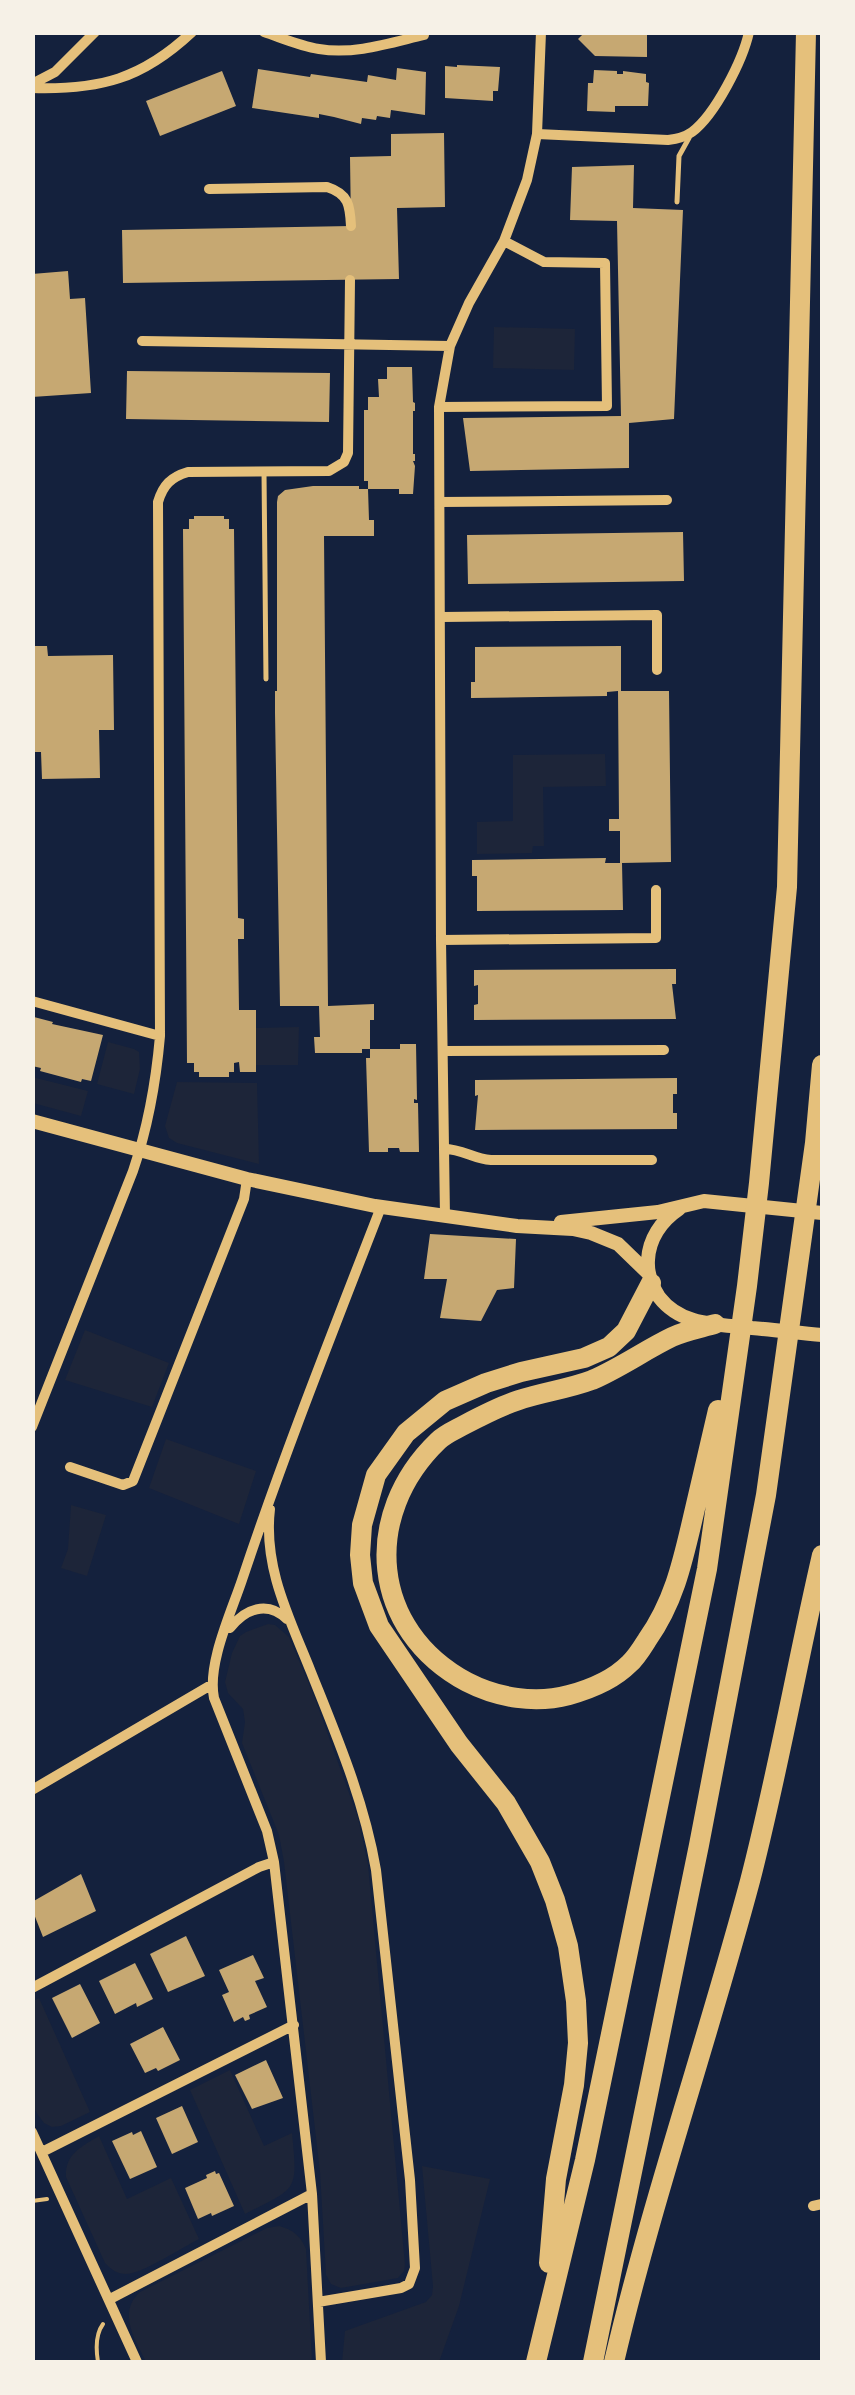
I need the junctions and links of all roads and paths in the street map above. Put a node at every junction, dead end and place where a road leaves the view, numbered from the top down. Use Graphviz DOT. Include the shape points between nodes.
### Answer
graph roads {
  1 [pos="95,32"];
  2 [pos="192,32"];
  3 [pos="264,32"];
  4 [pos="541,32"];
  5 [pos="750,32"];
  6 [pos="806,32"];
  7 [pos="424,35"];
  8 [pos="32,86"];
  9 [pos="693,131"];
  10 [pos="537,134"];
  11 [pos="209,189"];
  12 [pos="676,202"];
  13 [pos="352,226"];
  14 [pos="504,241"];
  15 [pos="350,280"];
  16 [pos="142,341"];
  17 [pos="350,344"];
  18 [pos="450,346"];
  19 [pos="439,406"];
  20 [pos="264,472"];
  21 [pos="667,500"];
  22 [pos="440,502"];
  23 [pos="442,617"];
  24 [pos="657,670"];
  25 [pos="266,679"];
  26 [pos="656,890"];
  27 [pos="441,940"];
  28 [pos="32,1001"];
  29 [pos="160,1036"];
  30 [pos="664,1050"];
  31 [pos="442,1051"];
  32 [pos="822,1065"];
  33 [pos="32,1121"];
  34 [pos="444,1149"];
  35 [pos="140,1150"];
  36 [pos="652,1160"];
  37 [pos="248,1178"];
  38 [pos="684,1206"];
  39 [pos="381,1207"];
  40 [pos="822,1213"];
  41 [pos="445,1217"];
  42 [pos="517,1226"];
  43 [pos="650,1278"];
  44 [pos="747,1286"];
  45 [pos="715,1324"];
  46 [pos="822,1335"];
  47 [pos="32,1428"];
  48 [pos="70,1467"];
  49 [pos="272,1488"];
  50 [pos="822,1555"];
  51 [pos="292,1623"];
  52 [pos="220,1646"];
  53 [pos="212,1686"];
  54 [pos="32,1790"];
  55 [pos="274,1862"];
  56 [pos="32,1988"];
  57 [pos="294,2025"];
  58 [pos="32,2132"];
  59 [pos="42,2152"];
  60 [pos="312,2194"];
  61 [pos="110,2299"];
  62 [pos="318,2302"];
  63 [pos="115,2311"];
  64 [pos="542,2330"];
  65 [pos="98,2362"];
  66 [pos="138,2362"];
  67 [pos="321,2362"];
  68 [pos="536,2362"];
  69 [pos="592,2362"];
  70 [pos="614,2362"];
  1 -- 8 [label="street"];
  2 -- 8 [label="street" via="127,77 96,86"];
  3 -- 7 [label="street" via="338,51"];
  4 -- 10 [label="street"];
  5 -- 9 [label="street" via="738,65"];
  6 -- 44 [label="highway" via="787,887"];
  9 -- 10 [label="street" via="668,140"];
  9 -- 12 [label="lane" via="679,156"];
  10 -- 14 [label="street"];
  11 -- 13 [label="street" via="337,190 346,197"];
  14 -- 18 [label="street"];
  14 -- 19 [label="street" via="544,262 605,264 606,406"];
  15 -- 17 [label="street"];
  16 -- 17 [label="street"];
  17 -- 18 [label="street"];
  17 -- 20 [label="street" via="344,462 329,471"];
  18 -- 19 [label="street"];
  19 -- 22 [label="street"];
  20 -- 25 [label="lane"];
  20 -- 29 [label="street" via="188,472 161,491 158,502"];
  21 -- 22 [label="street"];
  22 -- 23 [label="street"];
  23 -- 24 [label="street" via="657,615"];
  23 -- 27 [label="street"];
  26 -- 27 [label="street" via="656,938"];
  27 -- 31 [label="street"];
  28 -- 29 [label="street"];
  29 -- 35 [label="street"];
  30 -- 31 [label="street"];
  31 -- 34 [label="street"];
  32 -- 69 [label="highway" via="766,1495"];
  33 -- 35 [label="street"];
  34 -- 36 [label="street" via="482,1160"];
  34 -- 41 [label="street"];
  35 -- 37 [label="street"];
  35 -- 47 [label="street"];
  37 -- 39 [label="street"];
  37 -- 48 [label="street" via="133,1481 123,1485"];
  38 -- 40 [label="street" via="714,1201"];
  38 -- 42 [label="street"];
  38 -- 43 [label="street" via="658,1229 649,1250"];
  39 -- 41 [label="street"];
  39 -- 49 [label="street"];
  41 -- 42 [label="street"];
  42 -- 43 [label="street" via="604,1237"];
  43 -- 45 [label="street" via="677,1313"];
  43 -- 64 [label="highway" via="626,1332 609,1347 486,1383 446,1401 406,1433 376,1474 362,1525 362,1583 378,1626 506,1803 540,1862 568,1946 578,2042"];
  44 -- 45 [label="highway" via="678,1581 663,1618 631,1663 608,1680 553,1699 516,1699 443,1669 415,1641 388,1577 388,1525 415,1466 441,1438 478,1417 589,1381 674,1336"];
  44 -- 64 [label="highway" via="707,1568 585,2160"];
  45 -- 46 [label="street"];
  49 -- 51 [label="street" via="268,1546"];
  49 -- 52 [label="street"];
  50 -- 70 [label="highway" via="754,1864"];
  51 -- 52 [label="street" via="269,1608 254,1609 242,1614"];
  51 -- 62 [label="street" via="371,1841 415,2268 401,2288"];
  52 -- 53 [label="street"];
  53 -- 54 [label="street"];
  53 -- 55 [label="street"];
  55 -- 56 [label="street"];
  55 -- 57 [label="street"];
  57 -- 59 [label="street"];
  57 -- 60 [label="street"];
  58 -- 59 [label="street"];
  59 -- 61 [label="street"];
  60 -- 61 [label="street"];
  60 -- 62 [label="street"];
  61 -- 63 [label="street"];
  62 -- 67 [label="street"];
  63 -- 65 [label="path" via="100,2328"];
  63 -- 66 [label="street"];
  64 -- 68 [label="highway"];
}
